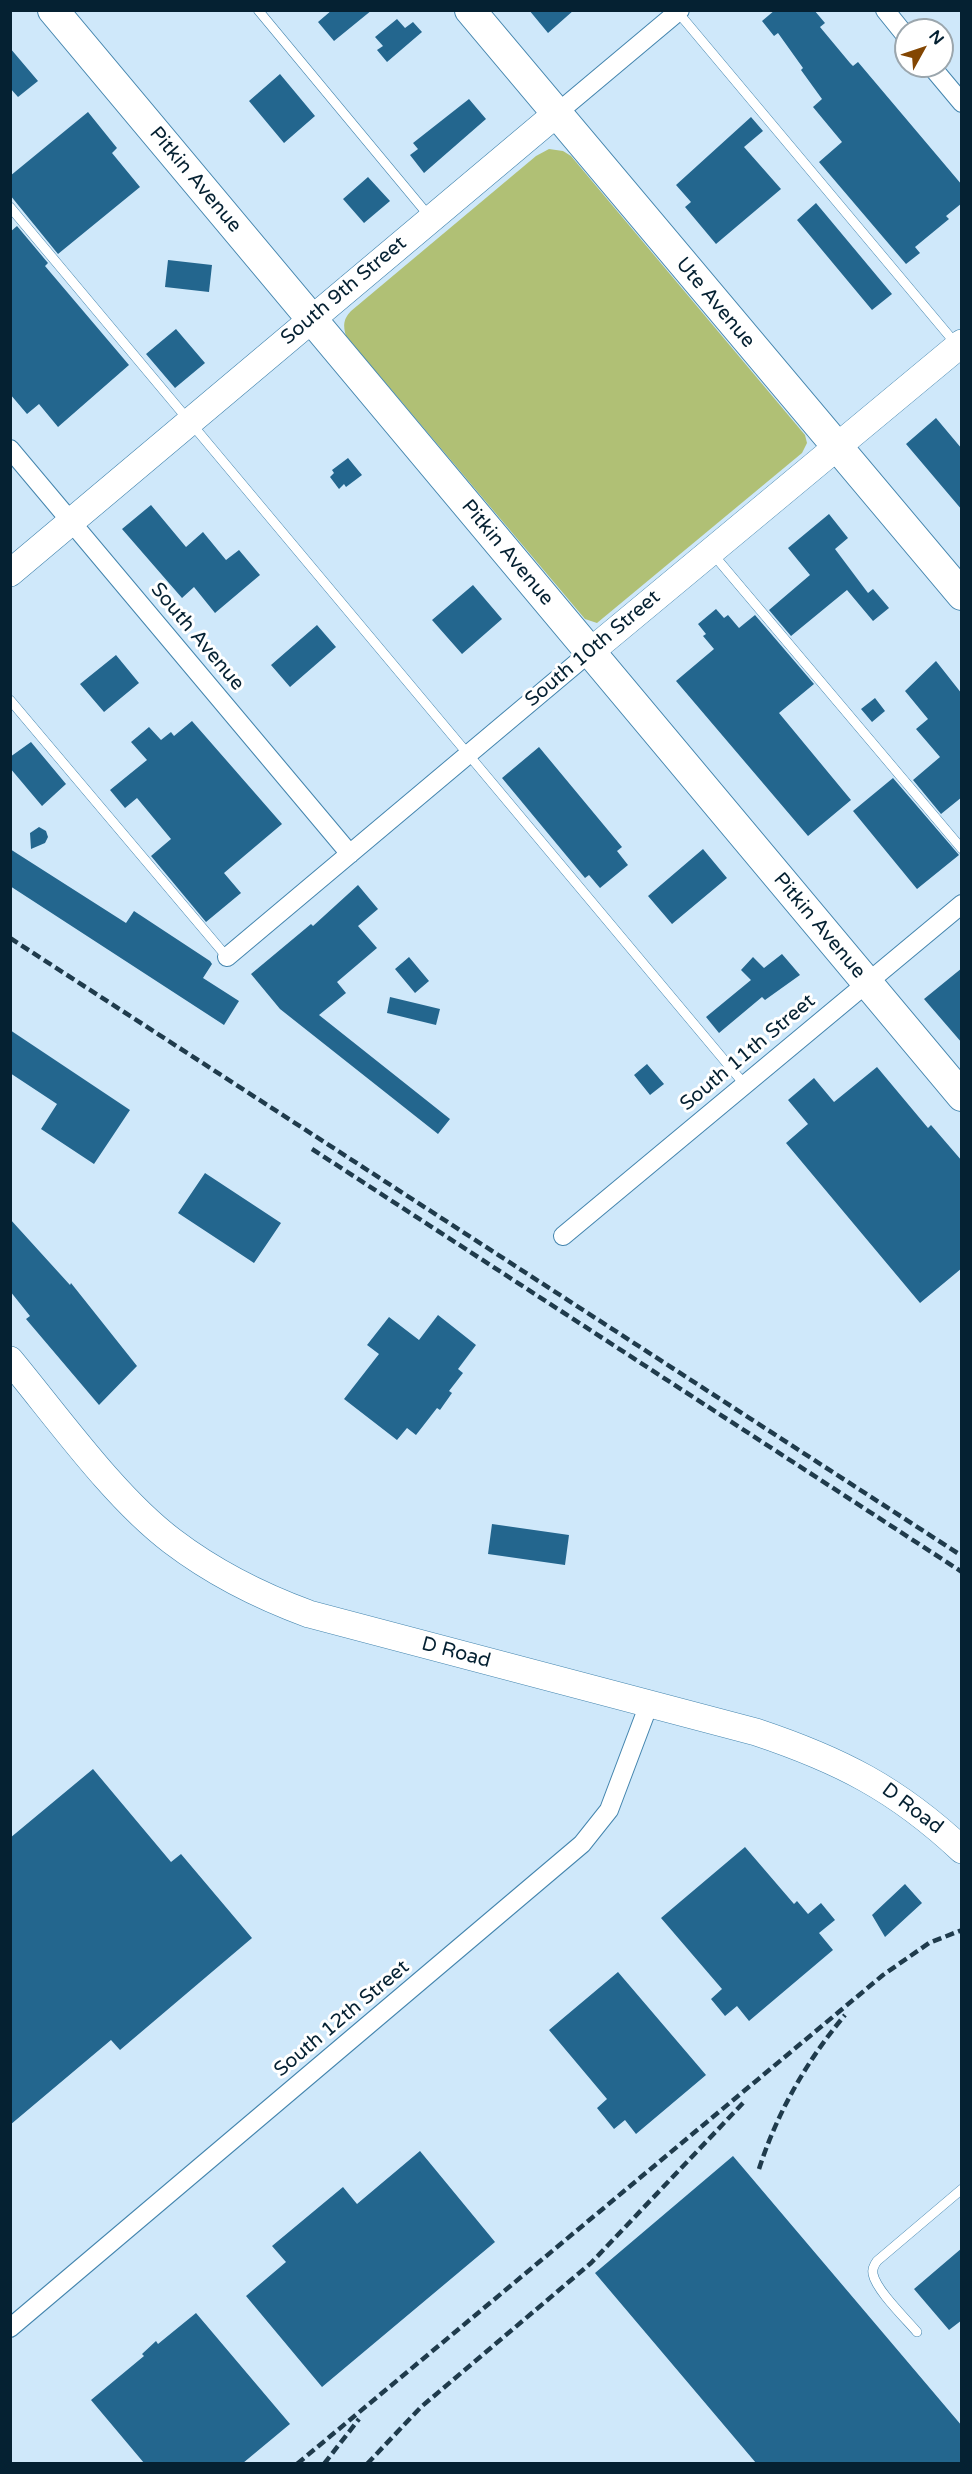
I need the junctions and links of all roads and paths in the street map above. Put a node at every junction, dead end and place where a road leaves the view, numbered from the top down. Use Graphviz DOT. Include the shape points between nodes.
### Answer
graph roads {
  1 [pos="53,10"];
  2 [pos="258,10"];
  3 [pos="470,10"];
  4 [pos="678,11"];
  5 [pos="941,78"];
  6 [pos="962,103"];
  7 [pos="556,114"];
  8 [pos="10,207"];
  9 [pos="431,218"];
  10 [pos="311,318"];
  11 [pos="960,347"];
  12 [pos="191,420"];
  13 [pos="837,447"];
  14 [pos="10,449"];
  15 [pos="71,522"];
  16 [pos="710,551"];
  17 [pos="10,573"];
  18 [pos="962,596"];
  19 [pos="590,652"];
  20 [pos="10,700"];
  21 [pos="468,755"];
  22 [pos="962,849"];
  23 [pos="350,854"];
  24 [pos="962,904"];
  25 [pos="227,957"];
  26 [pos="868,983"];
  27 [pos="745,1085"];
  28 [pos="962,1096"];
  29 [pos="563,1236"];
  30 [pos="10,1360"];
  31 [pos="649,1704"];
  32 [pos="962,1850"];
  33 [pos="962,2189"];
  34 [pos="10,2328"];
  35 [pos="917,2332"];
  1 -- 10 [label="main road, Pitkin Avenue"];
  2 -- 9 [label="lane"];
  3 -- 7 [label="main road, Ute Avenue"];
  4 -- 7 [label="street, South 9th Street"];
  4 -- 11 [label="lane"];
  5 -- 6 [label="street"];
  7 -- 9 [label="street, South 9th Street"];
  7 -- 13 [label="main road, Ute Avenue"];
  8 -- 12 [label="lane"];
  9 -- 10 [label="street, South 9th Street"];
  10 -- 12 [label="street, South 9th Street"];
  10 -- 19 [label="main road, Pitkin Avenue"];
  11 -- 13 [label="street, South 10th Street"];
  12 -- 15 [label="street, South 9th Street"];
  12 -- 21 [label="lane"];
  13 -- 16 [label="street, South 10th Street"];
  13 -- 18 [label="main road, Ute Avenue"];
  14 -- 15 [label="street, South Avenue"];
  15 -- 17 [label="street, South 9th Street"];
  15 -- 23 [label="street, South Avenue"];
  16 -- 19 [label="street, South 10th Street"];
  16 -- 22 [label="lane"];
  19 -- 21 [label="street, South 10th Street"];
  19 -- 26 [label="main road, Pitkin Avenue"];
  20 -- 25 [label="lane"];
  21 -- 23 [label="street, South 10th Street"];
  21 -- 27 [label="lane"];
  23 -- 25 [label="street, South 10th Street"];
  24 -- 26 [label="street, South 11th Street"];
  26 -- 27 [label="street, South 11th Street"];
  26 -- 28 [label="main road, Pitkin Avenue"];
  27 -- 29 [label="street, South 11th Street"];
  30 -- 31 [label="street, D Road" via="142,1515 170,1540 228,1578 309,1614"];
  31 -- 32 [label="street, D Road" via="756,1732 843,1765 911,1806"];
  31 -- 34 [label="street, South 12th Street" via="609,1810 582,1844"];
  33 -- 35 [label="lane" via="873,2267 878,2284"];
}
